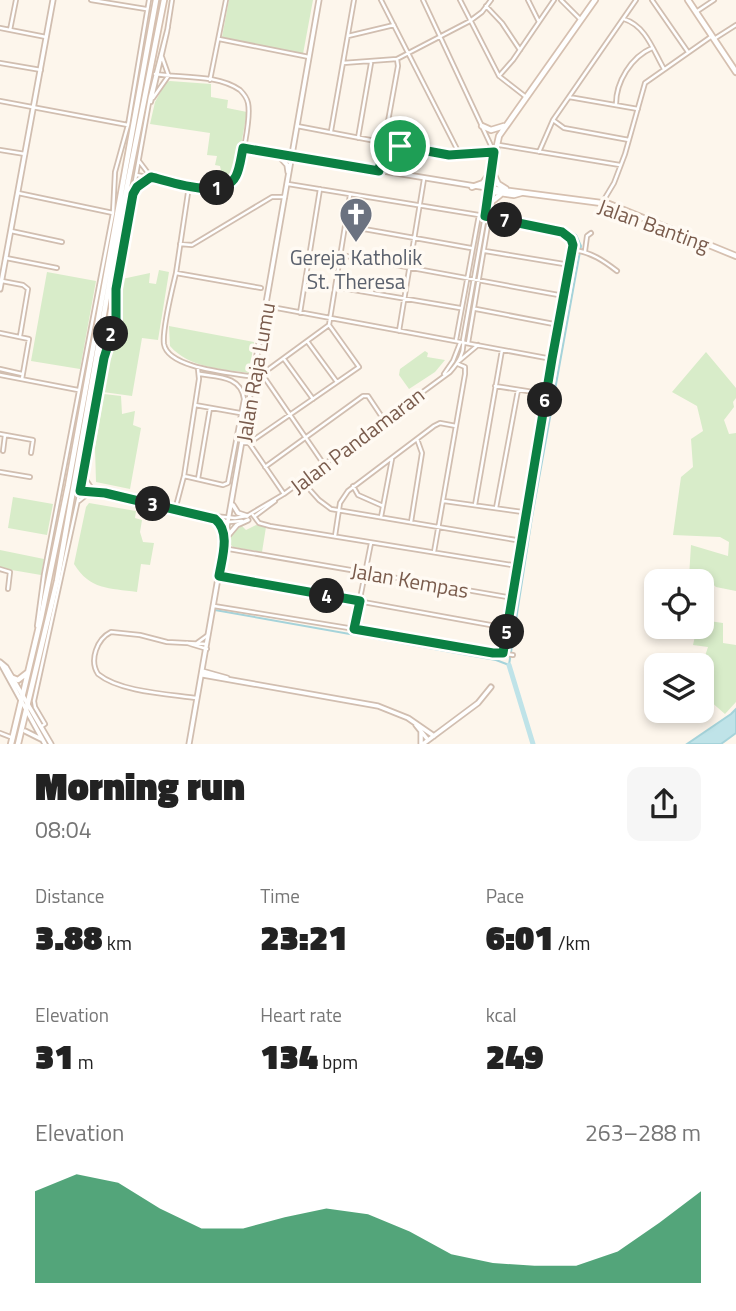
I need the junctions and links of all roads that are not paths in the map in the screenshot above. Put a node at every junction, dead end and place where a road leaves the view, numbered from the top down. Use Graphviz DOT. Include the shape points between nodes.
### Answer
graph roads {
  1 [pos="16,0"];
  2 [pos="53,0"];
  3 [pos="91,0"];
  4 [pos="149,0"];
  5 [pos="156,0"];
  6 [pos="164,0"];
  7 [pos="172,0"];
  8 [pos="226,0"];
  9 [pos="319,0"];
  10 [pos="354,0"];
  11 [pos="382,0"];
  12 [pos="423,0"];
  13 [pos="460,0"];
  14 [pos="490,0"];
  15 [pos="528,0"];
  16 [pos="554,0"];
  17 [pos="561,0"];
  18 [pos="595,0"];
  19 [pos="636,0"];
  20 [pos="652,0"];
  21 [pos="688,0"];
  22 [pos="714,0"];
  23 [pos="486,6"];
  24 [pos="148,9"];
  25 [pos="696,12"];
  26 [pos="581,19"];
  27 [pos="624,19"];
  28 [pos="470,22"];
  29 [pos="539,22"];
  30 [pos="394,25"];
  31 [pos="736,25"];
  32 [pos="168,27"];
  33 [pos="0,28"];
  34 [pos="10,30"];
  35 [pos="348,36"];
  36 [pos="441,36"];
  37 [pos="46,37"];
  38 [pos="713,38"];
  39 [pos="219,39"];
  40 [pos="652,48"];
  41 [pos="520,50"];
  42 [pos="408,53"];
  43 [pos="688,53"];
  44 [pos="309,57"];
  45 [pos="162,58"];
  46 [pos="397,58"];
  47 [pos="0,63"];
  48 [pos="343,63"];
  49 [pos="371,63"];
  50 [pos="664,69"];
  51 [pos="41,70"];
  52 [pos="736,72"];
  53 [pos="157,75"];
  54 [pos="169,75"];
  55 [pos="499,76"];
  56 [pos="210,80"];
  57 [pos="569,96"];
  58 [pos="526,97"];
  59 [pos="0,102"];
  60 [pos="150,102"];
  61 [pos="616,104"];
  62 [pos="34,108"];
  63 [pos="638,109"];
  64 [pos="553,120"];
  65 [pos="128,125"];
  66 [pos="506,125"];
  67 [pos="482,126"];
  68 [pos="297,127"];
  69 [pos="331,132"];
  70 [pos="358,138"];
  71 [pos="629,140"];
  72 [pos="384,143"];
  73 [pos="495,145"];
  74 [pos="243,148"];
  75 [pos="0,150"];
  76 [pos="494,152"];
  77 [pos="539,152"];
  78 [pos="25,154"];
  79 [pos="277,154"];
  80 [pos="460,154"];
  81 [pos="292,156"];
  82 [pos="139,161"];
  83 [pos="621,165"];
  84 [pos="379,171"];
  85 [pos="289,174"];
  86 [pos="492,174"];
  87 [pos="136,175"];
  88 [pos="151,177"];
  89 [pos="424,179"];
  90 [pos="287,184"];
  91 [pos="188,186"];
  92 [pos="472,187"];
  93 [pos="320,189"];
  94 [pos="489,190"];
  95 [pos="505,192"];
  96 [pos="18,193"];
  97 [pos="133,194"];
  98 [pos="351,195"];
  99 [pos="285,197"];
  100 [pos="602,203"];
  101 [pos="489,205"];
  102 [pos="420,206"];
  103 [pos="486,211"];
  104 [pos="113,212"];
  105 [pos="479,215"];
  106 [pos="487,217"];
  107 [pos="347,226"];
  108 [pos="10,231"];
  109 [pos="591,233"];
  110 [pos="415,238"];
  111 [pos="62,242"];
  112 [pos="180,244"];
  113 [pos="472,248"];
  114 [pos="485,251"];
  115 [pos="580,251"];
  116 [pos="341,255"];
  117 [pos="736,256"];
  118 [pos="6,258"];
  119 [pos="570,265"];
  120 [pos="57,268"];
  121 [pos="410,269"];
  122 [pos="617,271"];
  123 [pos="176,273"];
  124 [pos="467,279"];
  125 [pos="2,281"];
  126 [pos="474,281"];
  127 [pos="480,282"];
  128 [pos="336,287"];
  129 [pos="261,288"];
  130 [pos="0,289"];
  131 [pos="564,296"];
  132 [pos="405,298"];
  133 [pos="266,306"];
  134 [pos="100,308"];
  135 [pos="461,308"];
  136 [pos="475,309"];
  137 [pos="300,313"];
  138 [pos="93,318"];
  139 [pos="330,319"];
  140 [pos="329,325"];
  141 [pos="558,325"];
  142 [pos="399,331"];
  143 [pos="0,333"];
  144 [pos="20,336"];
  145 [pos="307,341"];
  146 [pos="456,341"];
  147 [pos="464,342"];
  148 [pos="478,345"];
  149 [pos="502,350"];
  150 [pos="284,357"];
  151 [pos="552,359"];
  152 [pos="458,362"];
  153 [pos="198,368"];
  154 [pos="0,369"];
  155 [pos="226,372"];
  156 [pos="22,374"];
  157 [pos="200,374"];
  158 [pos="261,374"];
  159 [pos="0,375"];
  160 [pos="254,375"];
  161 [pos="442,377"];
  162 [pos="225,378"];
  163 [pos="22,379"];
  164 [pos="337,382"];
  165 [pos="495,386"];
  166 [pos="78,390"];
  167 [pos="518,390"];
  168 [pos="546,394"];
  169 [pos="313,399"];
  170 [pos="195,405"];
  171 [pos="210,408"];
  172 [pos="240,414"];
  173 [pos="290,415"];
  174 [pos="384,420"];
  175 [pos="457,426"];
  176 [pos="0,434"];
  177 [pos="5,435"];
  178 [pos="305,438"];
  179 [pos="417,439"];
  180 [pos="243,443"];
  181 [pos="248,443"];
  182 [pos="3,451"];
  183 [pos="31,453"];
  184 [pos="392,459"];
  185 [pos="323,464"];
  186 [pos="265,467"];
  187 [pos="0,472"];
  188 [pos="83,473"];
  189 [pos="184,476"];
  190 [pos="30,477"];
  191 [pos="198,480"];
  192 [pos="302,481"];
  193 [pos="354,486"];
  194 [pos="81,489"];
  195 [pos="91,491"];
  196 [pos="284,494"];
  197 [pos="233,500"];
  198 [pos="444,501"];
  199 [pos="78,502"];
  200 [pos="475,505"];
  201 [pos="383,506"];
  202 [pos="496,508"];
  203 [pos="340,509"];
  204 [pos="175,510"];
  205 [pos="528,513"];
  206 [pos="203,515"];
  207 [pos="250,516"];
  208 [pos="381,517"];
  209 [pos="215,519"];
  210 [pos="229,520"];
  211 [pos="411,522"];
  212 [pos="439,526"];
  213 [pos="335,536"];
  214 [pos="522,541"];
  215 [pos="371,543"];
  216 [pos="224,546"];
  217 [pos="434,552"];
  218 [pos="518,566"];
  219 [pos="0,569"];
  220 [pos="366,572"];
  221 [pos="219,576"];
  222 [pos="8,589"];
  223 [pos="513,598"];
  224 [pos="360,601"];
  225 [pos="214,606"];
  226 [pos="507,628"];
  227 [pos="354,629"];
  228 [pos="209,634"];
  229 [pos="37,636"];
  230 [pos="187,643"];
  231 [pos="197,643"];
  232 [pos="207,647"];
  233 [pos="505,653"];
  234 [pos="513,655"];
  235 [pos="205,661"];
  236 [pos="0,662"];
  237 [pos="29,671"];
  238 [pos="40,673"];
  239 [pos="202,673"];
  240 [pos="214,676"];
  241 [pos="13,678"];
  242 [pos="33,681"];
  243 [pos="200,686"];
  244 [pos="491,687"];
  245 [pos="197,698"];
  246 [pos="24,701"];
  247 [pos="26,710"];
  248 [pos="40,727"];
  249 [pos="423,730"];
  250 [pos="25,732"];
  251 [pos="440,732"];
  252 [pos="0,733"];
  253 [pos="434,736"];
  254 [pos="428,740"];
  255 [pos="12,741"];
  256 [pos="46,743"];
  257 [pos="18,744"];
  258 [pos="189,744"];
  259 [pos="422,744"];
  1 -- 34 [label="street"];
  2 -- 37 [label="street"];
  3 -- 24 [label="street"];
  4 -- 24 [label="street"];
  5 -- 134 [label="main road"];
  6 -- 242 [label="main road" via="59,568"];
  7 -- 32 [label="street"];
  8 -- 39 [label="street"];
  9 -- 44 [label="street, Jalan Raja Lumu"];
  10 -- 35 [label="street"];
  11 -- 30 [label="street"];
  12 -- 36 [label="street"];
  13 -- 28 [label="street"];
  14 -- 23 [label="street"];
  15 -- 29 [label="street"];
  16 -- 29 [label="street"];
  17 -- 26 [label="street"];
  18 -- 26 [label="main road"];
  19 -- 27 [label="street"];
  20 -- 43 [label="street"];
  21 -- 25 [label="main road"];
  22 -- 25 [label="street"];
  23 -- 28 [label="street"];
  23 -- 41 [label="street"];
  24 -- 65 [label="street"];
  25 -- 38 [label="main road"];
  26 -- 58 [label="main road"];
  27 -- 40 [label="street" via="637,24"];
  27 -- 57 [label="street"];
  28 -- 36 [label="street"];
  28 -- 55 [label="street"];
  29 -- 41 [label="street"];
  30 -- 35 [label="street"];
  30 -- 42 [label="street"];
  31 -- 38 [label="street"];
  32 -- 45 [label="street"];
  32 -- 53 [label="street"];
  33 -- 34 [label="street"];
  34 -- 37 [label="street"];
  35 -- 48 [label="street"];
  36 -- 42 [label="street"];
  36 -- 67 [label="street"];
  37 -- 51 [label="street"];
  38 -- 43 [label="street"];
  38 -- 52 [label="main road"];
  39 -- 44 [label="street"];
  39 -- 56 [label="street"];
  40 -- 50 [label="street"];
  40 -- 61 [label="street" via="637,57 615,89"];
  41 -- 55 [label="street"];
  42 -- 46 [label="street"];
  42 -- 80 [label="street"];
  43 -- 50 [label="street"];
  44 -- 68 [label="street, Jalan Raja Lumu"];
  45 -- 53 [label="street"];
  45 -- 54 [label="street"];
  46 -- 49 [label="street"];
  46 -- 72 [label="street"];
  47 -- 51 [label="street"];
  48 -- 49 [label="street"];
  48 -- 69 [label="street"];
  49 -- 70 [label="street"];
  50 -- 63 [label="street" via="645,83"];
  51 -- 62 [label="street"];
  53 -- 54 [label="street"];
  53 -- 60 [label="street"];
  54 -- 56 [label="street"];
  54 -- 60 [label="street"];
  55 -- 58 [label="street"];
  56 -- 74 [label="street" via="237,88 246,97 249,109"];
  57 -- 61 [label="street"];
  57 -- 64 [label="street"];
  58 -- 66 [label="main road"];
  59 -- 62 [label="street"];
  60 -- 82 [label="street"];
  61 -- 63 [label="street"];
  62 -- 65 [label="street"];
  62 -- 78 [label="street"];
  63 -- 71 [label="street"];
  64 -- 71 [label="street" via="564,128"];
  64 -- 77 [label="street"];
  65 -- 104 [label="street" via="115,172"];
  66 -- 67 [label="main road" via="494,130"];
  66 -- 73 [label="main road"];
  67 -- 76 [label="street"];
  68 -- 69 [label="street"];
  68 -- 81 [label="street, Jalan Raja Lumu"];
  69 -- 70 [label="street"];
  70 -- 72 [label="street"];
  71 -- 83 [label="street"];
  72 -- 80 [label="street"];
  72 -- 84 [label="street"];
  73 -- 76 [label="main road"];
  73 -- 77 [label="street"];
  74 -- 79 [label="street"];
  74 -- 91 [label="street" via="236,177 229,183 214,189"];
  75 -- 78 [label="street"];
  76 -- 80 [label="street"];
  76 -- 86 [label="main road"];
  77 -- 83 [label="street"];
  78 -- 96 [label="street"];
  79 -- 81 [label="street"];
  79 -- 85 [label="street"];
  81 -- 84 [label="street"];
  81 -- 85 [label="street, Jalan Raja Lumu"];
  82 -- 87 [label="street"];
  82 -- 88 [label="street"];
  83 -- 100 [label="street"];
  84 -- 89 [label="street"];
  85 -- 90 [label="street, Jalan Raja Lumu"];
  86 -- 92 [label="main road"];
  86 -- 94 [label="main road"];
  86 -- 95 [label="main road"];
  87 -- 88 [label="street"];
  87 -- 97 [label="street"];
  88 -- 91 [label="street"];
  88 -- 97 [label="street"];
  89 -- 92 [label="street"];
  89 -- 102 [label="street"];
  90 -- 93 [label="street"];
  90 -- 99 [label="street, Jalan Raja Lumu"];
  91 -- 112 [label="street"];
  92 -- 94 [label="street"];
  93 -- 98 [label="street"];
  93 -- 137 [label="street"];
  94 -- 95 [label="main road, Jalan Banting"];
  94 -- 101 [label="street"];
  94 -- 103 [label="street"];
  95 -- 100 [label="main road, Jalan Banting"];
  95 -- 101 [label="main road"];
  96 -- 104 [label="street"];
  96 -- 108 [label="street"];
  97 -- 188 [label="street" via="116,289 116,320 104,358"];
  98 -- 102 [label="street"];
  98 -- 107 [label="street"];
  99 -- 112 [label="street" via="272,197 192,245"];
  99 -- 133 [label="street, Jalan Raja Lumu"];
  100 -- 117 [label="main road, Jalan Banting"];
  101 -- 103 [label="street"];
  102 -- 105 [label="street"];
  102 -- 110 [label="street"];
  103 -- 106 [label="street"];
  104 -- 138 [label="street"];
  105 -- 106 [label="street"];
  105 -- 113 [label="street"];
  106 -- 114 [label="street"];
  106 -- 115 [label="street" via="562,232"];
  106 -- 126 [label="street"];
  107 -- 110 [label="street"];
  107 -- 116 [label="street"];
  108 -- 111 [label="street"];
  108 -- 118 [label="street"];
  109 -- 115 [label="street"];
  110 -- 113 [label="street"];
  110 -- 121 [label="street"];
  112 -- 123 [label="street"];
  113 -- 124 [label="street"];
  114 -- 119 [label="street"];
  114 -- 127 [label="street"];
  115 -- 119 [label="street"];
  115 -- 122 [label="street"];
  116 -- 121 [label="street"];
  116 -- 128 [label="street"];
  118 -- 120 [label="street"];
  118 -- 125 [label="street"];
  119 -- 131 [label="street"];
  121 -- 124 [label="street"];
  121 -- 132 [label="street"];
  123 -- 129 [label="street"];
  123 -- 153 [label="street" via="164,345 173,356"];
  124 -- 126 [label="street"];
  124 -- 135 [label="street"];
  125 -- 130 [label="street"];
  125 -- 144 [label="street" via="28,289"];
  126 -- 127 [label="street"];
  126 -- 147 [label="street"];
  127 -- 131 [label="street"];
  127 -- 136 [label="street"];
  128 -- 132 [label="street"];
  128 -- 139 [label="street"];
  131 -- 141 [label="street"];
  132 -- 135 [label="street"];
  132 -- 142 [label="street"];
  133 -- 137 [label="street"];
  133 -- 160 [label="street, Jalan Raja Lumu"];
  134 -- 138 [label="main road"];
  134 -- 229 [label="main road"];
  135 -- 146 [label="street"];
  136 -- 141 [label="street"];
  136 -- 147 [label="street"];
  137 -- 139 [label="street"];
  138 -- 166 [label="street"];
  139 -- 140 [label="street"];
  139 -- 142 [label="street"];
  140 -- 145 [label="street"];
  140 -- 164 [label="street" via="359,367"];
  141 -- 151 [label="street"];
  142 -- 146 [label="street"];
  143 -- 144 [label="street"];
  144 -- 156 [label="street" via="29,342"];
  145 -- 150 [label="street"];
  145 -- 164 [label="street"];
  146 -- 147 [label="street"];
  147 -- 148 [label="street"];
  147 -- 152 [label="street"];
  147 -- 161 [label="street"];
  148 -- 149 [label="street"];
  148 -- 152 [label="street, Jalan Pandamaran"];
  149 -- 151 [label="street"];
  149 -- 165 [label="street"];
  150 -- 158 [label="street"];
  150 -- 169 [label="street"];
  151 -- 168 [label="street"];
  152 -- 161 [label="street, Jalan Pandamaran"];
  152 -- 175 [label="street" via="466,369"];
  153 -- 155 [label="street"];
  153 -- 157 [label="street"];
  154 -- 156 [label="street"];
  155 -- 160 [label="street"];
  155 -- 162 [label="street"];
  156 -- 163 [label="street"];
  157 -- 162 [label="street"];
  157 -- 170 [label="street"];
  158 -- 160 [label="street"];
  158 -- 173 [label="street"];
  159 -- 163 [label="street"];
  160 -- 180 [label="street, Jalan Raja Lumu"];
  161 -- 174 [label="street, Jalan Pandamaran"];
  162 -- 172 [label="street" via="243,390"];
  163 -- 166 [label="street"];
  164 -- 169 [label="street"];
  165 -- 167 [label="street"];
  165 -- 200 [label="street"];
  166 -- 229 [label="street"];
  167 -- 168 [label="street"];
  167 -- 202 [label="street"];
  168 -- 205 [label="street"];
  169 -- 173 [label="street"];
  170 -- 171 [label="street"];
  170 -- 189 [label="street"];
  171 -- 172 [label="street"];
  171 -- 191 [label="street"];
  172 -- 191 [label="street" via="228,483"];
  173 -- 178 [label="street"];
  173 -- 181 [label="street"];
  174 -- 178 [label="street" via="368,396 363,396"];
  174 -- 185 [label="street, Jalan Pandamaran"];
  175 -- 179 [label="street" via="440,424"];
  175 -- 198 [label="street"];
  176 -- 177 [label="street"];
  177 -- 182 [label="street"];
  177 -- 183 [label="street" via="33,440"];
  178 -- 185 [label="street"];
  178 -- 186 [label="street"];
  179 -- 184 [label="street"];
  179 -- 211 [label="street" via="422,453"];
  180 -- 181 [label="street"];
  180 -- 197 [label="street, Jalan Raja Lumu"];
  181 -- 186 [label="street"];
  184 -- 193 [label="street"];
  184 -- 201 [label="street"];
  185 -- 192 [label="street, Jalan Pandamaran"];
  186 -- 196 [label="street"];
  187 -- 190 [label="street"];
  188 -- 194 [label="street"];
  188 -- 195 [label="street"];
  189 -- 191 [label="street"];
  189 -- 204 [label="street"];
  192 -- 196 [label="street, Jalan Pandamaran"];
  192 -- 203 [label="street" via="327,507"];
  193 -- 201 [label="street" via="358,495"];
  193 -- 203 [label="street" via="342,498"];
  194 -- 195 [label="street"];
  194 -- 199 [label="street"];
  195 -- 199 [label="street"];
  195 -- 204 [label="street"];
  196 -- 207 [label="street, Jalan Pandamaran"];
  197 -- 207 [label="street" via="236,511"];
  197 -- 210 [label="street, Jalan Raja Lumu"];
  198 -- 200 [label="street"];
  198 -- 212 [label="street"];
  199 -- 238 [label="street"];
  200 -- 202 [label="street"];
  201 -- 208 [label="street"];
  202 -- 205 [label="street"];
  203 -- 208 [label="street"];
  203 -- 213 [label="street"];
  204 -- 206 [label="street"];
  205 -- 214 [label="street"];
  206 -- 209 [label="street"];
  206 -- 210 [label="street"];
  207 -- 210 [label="street"];
  207 -- 213 [label="street" via="261,524"];
  207 -- 216 [label="street" via="235,527"];
  208 -- 211 [label="street"];
  209 -- 210 [label="street"];
  209 -- 216 [label="street" via="222,527"];
  210 -- 216 [label="street, Jalan Raja Lumu"];
  211 -- 212 [label="street"];
  212 -- 214 [label="street"];
  212 -- 217 [label="street"];
  213 -- 215 [label="street"];
  214 -- 218 [label="street"];
  215 -- 217 [label="street"];
  215 -- 220 [label="street"];
  216 -- 220 [label="street, Jalan Kempas"];
  216 -- 221 [label="street, Jalan Raja Lumu"];
  217 -- 218 [label="street"];
  218 -- 223 [label="street"];
  219 -- 222 [label="street" via="9,572"];
  220 -- 223 [label="street, Jalan Kempas"];
  220 -- 224 [label="street"];
  221 -- 224 [label="street"];
  221 -- 225 [label="street, Jalan Raja Lumu"];
  223 -- 226 [label="street"];
  224 -- 226 [label="street"];
  224 -- 227 [label="street"];
  225 -- 227 [label="street"];
  225 -- 228 [label="street, Jalan Raja Lumu"];
  226 -- 233 [label="street"];
  227 -- 233 [label="street"];
  228 -- 231 [label="street"];
  228 -- 232 [label="street, Jalan Raja Lumu"];
  229 -- 237 [label="main road"];
  230 -- 231 [label="street"];
  230 -- 232 [label="street"];
  230 -- 245 [label="street" via="111,632 101,639 94,667 110,681"];
  231 -- 232 [label="street"];
  232 -- 235 [label="street, Jalan Raja Lumu"];
  233 -- 234 [label="street"];
  235 -- 239 [label="street, Jalan Raja Lumu"];
  235 -- 240 [label="street"];
  236 -- 241 [label="street"];
  236 -- 246 [label="street"];
  237 -- 241 [label="main road" via="18,680"];
  237 -- 246 [label="main road"];
  238 -- 242 [label="main road"];
  238 -- 248 [label="street" via="34,705 45,724"];
  239 -- 240 [label="street"];
  239 -- 243 [label="street, Jalan Raja Lumu"];
  240 -- 243 [label="street"];
  240 -- 249 [label="street" via="378,706"];
  241 -- 246 [label="street"];
  242 -- 246 [label="main road"];
  243 -- 245 [label="street, Jalan Raja Lumu"];
  244 -- 251 [label="street"];
  245 -- 258 [label="street, Jalan Raja Lumu"];
  246 -- 247 [label="main road"];
  246 -- 248 [label="street"];
  246 -- 255 [label="main road"];
  247 -- 256 [label="street"];
  247 -- 257 [label="main road"];
  248 -- 256 [label="street"];
  249 -- 251 [label="street"];
  249 -- 253 [label="street"];
  249 -- 254 [label="street"];
  249 -- 259 [label="street"];
  250 -- 256 [label="street"];
  251 -- 253 [label="street"];
  252 -- 255 [label="street"];
  253 -- 254 [label="street"];
  254 -- 259 [label="street"];
}
